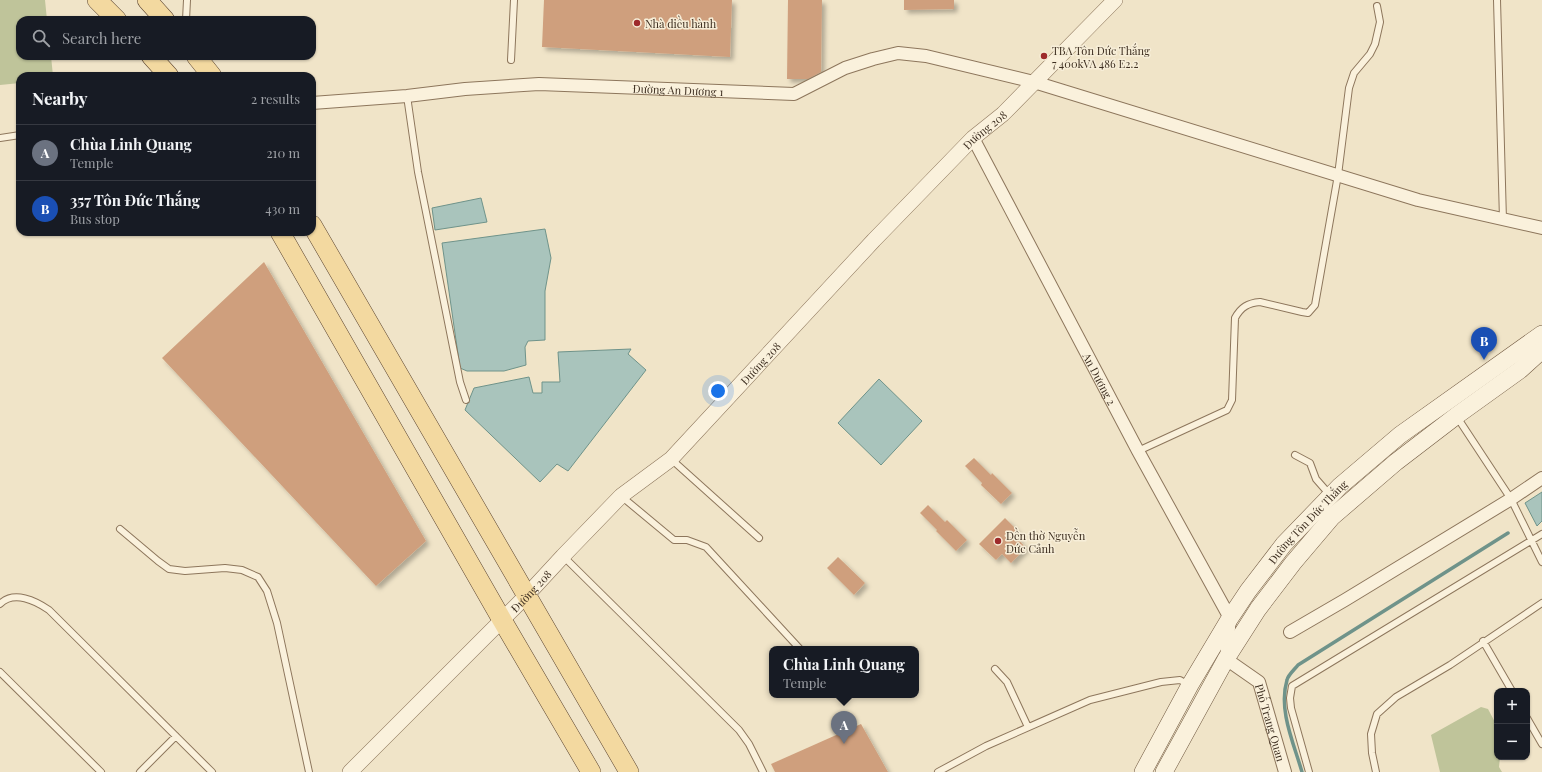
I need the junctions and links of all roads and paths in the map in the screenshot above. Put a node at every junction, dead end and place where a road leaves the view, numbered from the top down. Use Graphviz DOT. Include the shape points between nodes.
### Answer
graph roads {
  1 [pos="97,0"];
  2 [pos="147,0"];
  3 [pos="187,0"];
  4 [pos="513,0"];
  5 [pos="1115,0"];
  6 [pos="1497,0"];
  7 [pos="1377,6"];
  8 [pos="113,16"];
  9 [pos="161,16"];
  10 [pos="186,16"];
  11 [pos="155,60"];
  12 [pos="199,60"];
  13 [pos="511,60"];
  14 [pos="165,72"];
  15 [pos="209,72"];
  16 [pos="1034,82"];
  17 [pos="406,96"];
  18 [pos="316,103"];
  19 [pos="16,136"];
  20 [pos="0,138"];
  21 [pos="974,138"];
  22 [pos="1338,175"];
  23 [pos="1503,220"];
  24 [pos="1542,228"];
  25 [pos="316,232"];
  26 [pos="282,236"];
  27 [pos="1542,334"];
  28 [pos="1542,350"];
  29 [pos="466,400"];
  30 [pos="1456,416"];
  31 [pos="1138,451"];
  32 [pos="1295,455"];
  33 [pos="671,459"];
  34 [pos="1542,478"];
  35 [pos="621,496"];
  36 [pos="1331,496"];
  37 [pos="1511,499"];
  38 [pos="120,529"];
  39 [pos="1542,534"];
  40 [pos="759,538"];
  41 [pos="1531,541"];
  42 [pos="563,556"];
  43 [pos="1542,562"];
  44 [pos="527,595"];
  45 [pos="1542,603"];
  46 [pos="0,604"];
  47 [pos="1230,618"];
  48 [pos="502,620"];
  49 [pos="1290,632"];
  50 [pos="1484,641"];
  51 [pos="797,646"];
  52 [pos="1226,659"];
  53 [pos="995,668"];
  54 [pos="0,672"];
  55 [pos="1190,685"];
  56 [pos="1510,688"];
  57 [pos="1530,723"];
  58 [pos="1028,727"];
  59 [pos="176,736"];
  60 [pos="1542,744"];
  61 [pos="101,772"];
  62 [pos="140,772"];
  63 [pos="212,772"];
  64 [pos="309,772"];
  65 [pos="350,772"];
  66 [pos="591,772"];
  67 [pos="629,772"];
  68 [pos="763,772"];
  69 [pos="938,772"];
  70 [pos="1143,772"];
  71 [pos="1164,772"];
  72 [pos="1285,772"];
  73 [pos="1309,772"];
  74 [pos="1376,772"];
  1 -- 8 [label="main road"];
  2 -- 9 [label="main road"];
  3 -- 10 [label="lane"];
  4 -- 13 [label="lane"];
  5 -- 16 [label="street, Đường 208"];
  6 -- 23 [label="lane"];
  7 -- 22 [label="lane" via="1380,22 1375,44 1354,73 1349,88"];
  11 -- 14 [label="main road"];
  12 -- 15 [label="main road"];
  16 -- 17 [label="street, Đường An Dương 1" via="926,56 898,53 845,68 794,94 539,84"];
  16 -- 21 [label="street, Đường 208" via="1003,114"];
  16 -- 22 [label="street, Đường An Dương 1"];
  17 -- 18 [label="street, Đường An Dương 1"];
  17 -- 29 [label="lane" via="418,172 460,382"];
  19 -- 20 [label="lane"];
  21 -- 31 [label="street, An Dương 2"];
  21 -- 33 [label="street, Đường 208" via="874,240"];
  22 -- 23 [label="street, Đường An Dương 1" via="1418,200"];
  22 -- 31 [label="lane" via="1314,308 1302,312 1260,302 1244,306 1235,318 1232,400 1228,410"];
  23 -- 24 [label="street, Đường An Dương 1"];
  25 -- 44 [label="main road"];
  26 -- 48 [label="main road"];
  27 -- 36 [label="main road, Đường Tôn Đức Thắng" via="1400,435"];
  28 -- 30 [label="main road, Đường Tôn Đức Thắng" via="1520,370"];
  30 -- 37 [label="lane"];
  30 -- 52 [label="main road, Đường Tôn Đức Thắng" via="1396,462 1332,517 1292,563"];
  31 -- 47 [label="street, An Dương 2"];
  32 -- 36 [label="lane" via="1310,463 1316,479"];
  33 -- 35 [label="street, Đường 208"];
  33 -- 40 [label="lane"];
  34 -- 37 [label="street"];
  35 -- 42 [label="street, Đường 208"];
  35 -- 51 [label="lane" via="674,540 687,540 706,547"];
  36 -- 47 [label="main road, Đường Tôn Đức Thắng" via="1284,544"];
  37 -- 41 [label="lane"];
  37 -- 49 [label="street"];
  38 -- 64 [label="lane" via="169,569 185,571 225,568 242,570 258,577 267,591 277,623"];
  39 -- 41 [label="lane"];
  41 -- 43 [label="lane"];
  41 -- 73 [label="lane" via="1292,686 1291,708"];
  42 -- 44 [label="street, Đường 208"];
  42 -- 68 [label="lane" via="739,730"];
  44 -- 48 [label="street, Đường 208"];
  44 -- 67 [label="main road"];
  45 -- 50 [label="lane"];
  46 -- 59 [label="lane" via="13,597 24,597 49,610"];
  47 -- 52 [label="street"];
  47 -- 55 [label="main road, Đường Tôn Đức Thắng"];
  48 -- 65 [label="street, Đường 208"];
  48 -- 66 [label="main road"];
  50 -- 56 [label="lane"];
  50 -- 74 [label="lane" via="1396,697 1377,714 1370,734"];
  52 -- 71 [label="main road, Đường Tôn Đức Thắng"];
  52 -- 72 [label="street, Phố Trang Quan" via="1259,682"];
  53 -- 58 [label="lane" via="1007,682"];
  54 -- 61 [label="lane"];
  55 -- 58 [label="lane" via="1180,680 1131,689 1090,700"];
  55 -- 70 [label="main road, Đường Tôn Đức Thắng"];
  57 -- 60 [label="lane"];
  58 -- 69 [label="lane"];
  59 -- 62 [label="lane"];
  59 -- 63 [label="lane"];
}
